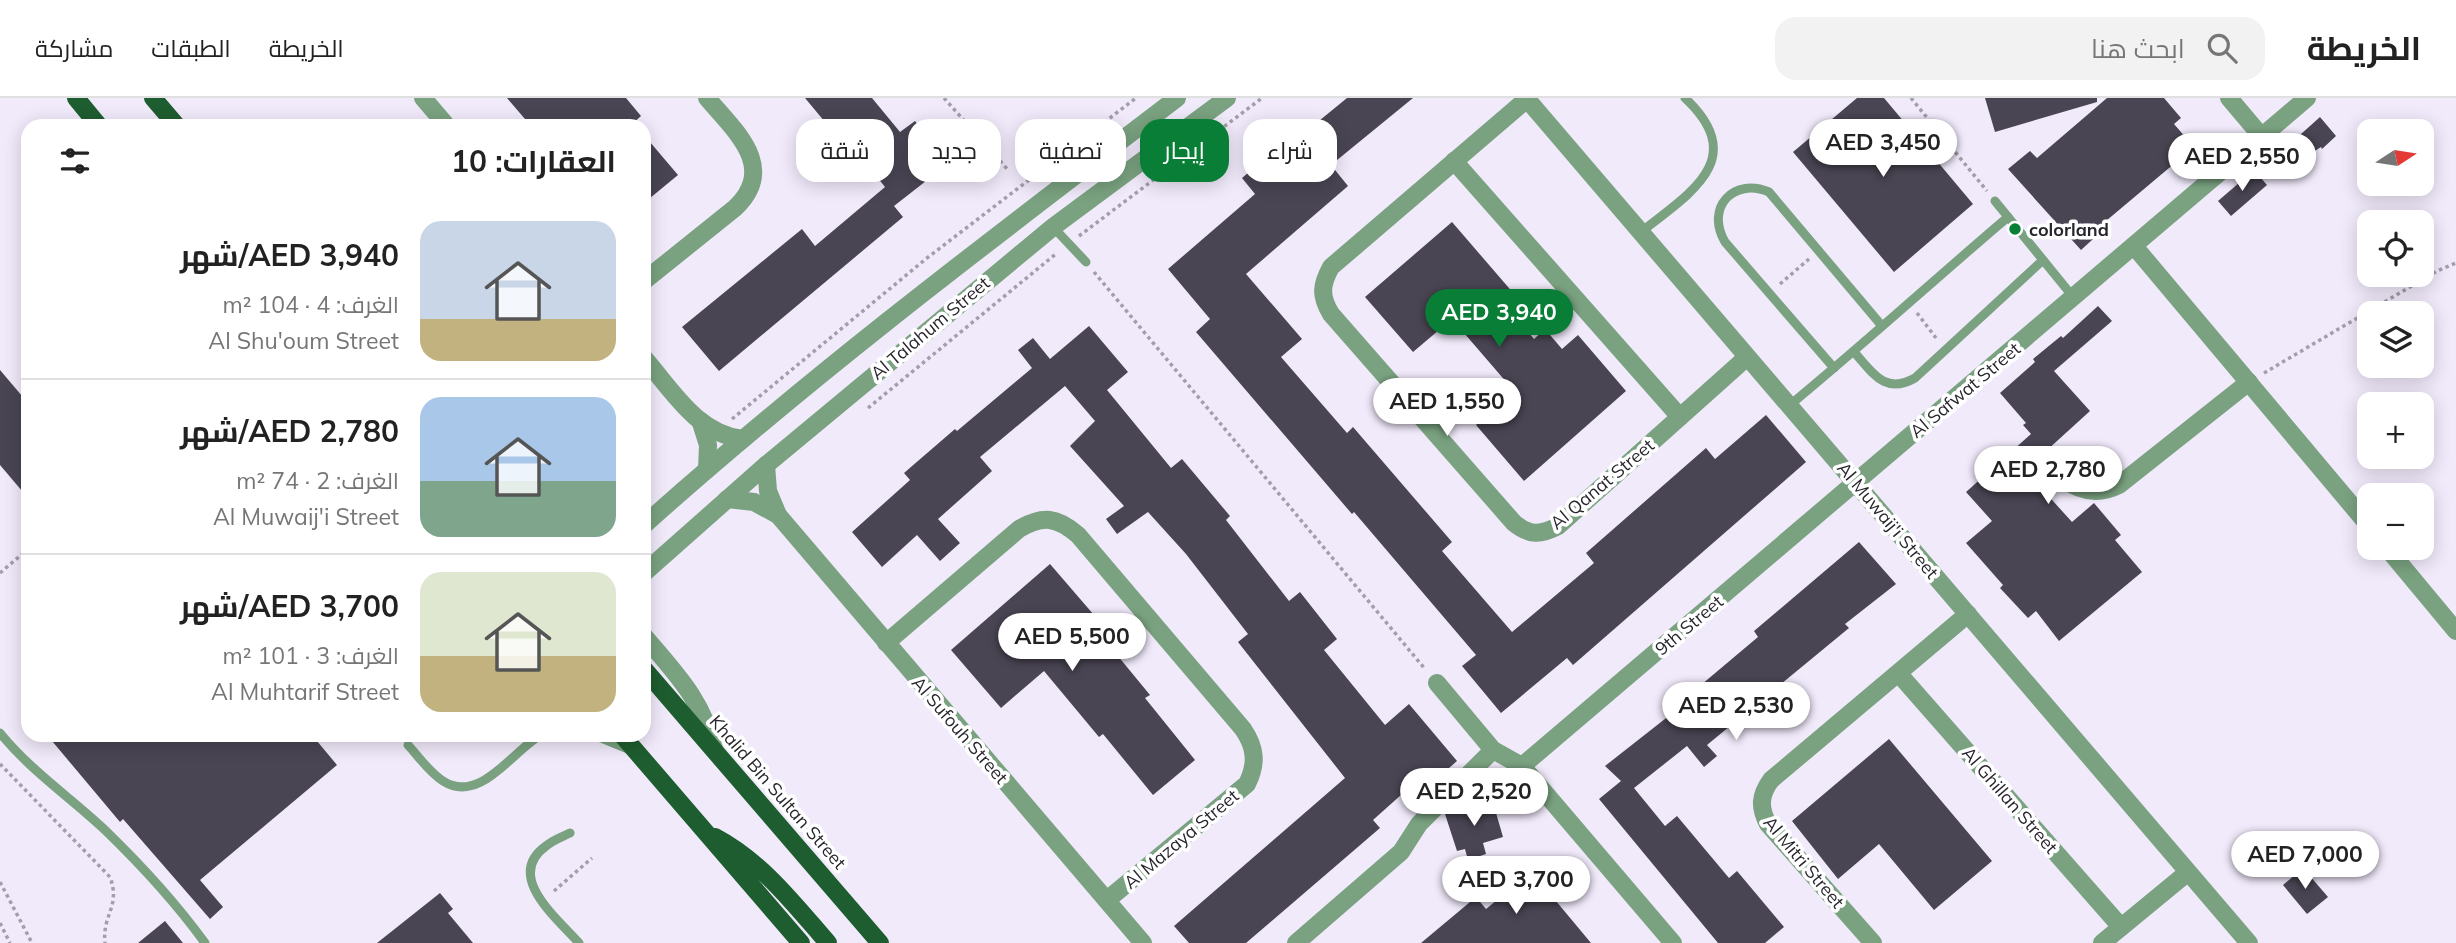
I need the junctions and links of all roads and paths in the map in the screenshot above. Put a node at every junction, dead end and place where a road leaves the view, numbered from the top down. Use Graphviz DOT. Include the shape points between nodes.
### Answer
graph roads {
  1 [pos="76,98"];
  2 [pos="153,98"];
  3 [pos="423,98"];
  4 [pos="707,98"];
  5 [pos="944,98"];
  6 [pos="1136,98"];
  7 [pos="1177,98"];
  8 [pos="1227,98"];
  9 [pos="1262,98"];
  10 [pos="1685,98"];
  11 [pos="1911,98"];
  12 [pos="2228,98"];
  13 [pos="2307,98"];
  14 [pos="1527,99"];
  15 [pos="93,119"];
  16 [pos="171,119"];
  17 [pos="441,119"];
  18 [pos="2262,137"];
  19 [pos="1454,161"];
  20 [pos="1009,172"];
  21 [pos="1995,201"];
  22 [pos="2008,217"];
  23 [pos="1053,226"];
  24 [pos="1642,232"];
  25 [pos="1068,244"];
  26 [pos="2134,246"];
  27 [pos="1819,251"];
  28 [pos="2043,261"];
  29 [pos="1086,262"];
  30 [pos="2456,262"];
  31 [pos="651,275"];
  32 [pos="1768,294"];
  33 [pos="2074,298"];
  34 [pos="1908,301"];
  35 [pos="1882,326"];
  36 [pos="1946,350"];
  37 [pos="1854,352"];
  38 [pos="1746,358"];
  39 [pos="651,366"];
  40 [pos="1834,368"];
  41 [pos="2249,382"];
  42 [pos="1790,405"];
  43 [pos="859,415"];
  44 [pos="1680,416"];
  45 [pos="701,423"];
  46 [pos="724,423"];
  47 [pos="743,439"];
  48 [pos="765,465"];
  49 [pos="707,469"];
  50 [pos="2062,478"];
  51 [pos="1856,483"];
  52 [pos="727,499"];
  53 [pos="2357,511"];
  54 [pos="778,515"];
  55 [pos="651,519"];
  56 [pos="21,555"];
  57 [pos="2397,560"];
  58 [pos="651,567"];
  59 [pos="0,573"];
  60 [pos="1968,614"];
  61 [pos="2456,631"];
  62 [pos="886,643"];
  63 [pos="651,644"];
  64 [pos="1899,674"];
  65 [pos="651,676"];
  66 [pos="1437,684"];
  67 [pos="0,733"];
  68 [pos="532,742"];
  69 [pos="612,742"];
  70 [pos="628,742"];
  71 [pos="408,745"];
  72 [pos="713,749"];
  73 [pos="1493,750"];
  74 [pos="637,752"];
  75 [pos="0,764"];
  76 [pos="1522,766"];
  77 [pos="703,830"];
  78 [pos="570,833"];
  79 [pos="592,858"];
  80 [pos="2187,873"];
  81 [pos="0,882"];
  82 [pos="1107,900"];
  83 [pos="542,901"];
  84 [pos="0,923"];
  85 [pos="2121,927"];
  86 [pos="875,941"];
  87 [pos="10,943"];
  88 [pos="32,943"];
  89 [pos="105,943"];
  90 [pos="205,943"];
  91 [pos="579,943"];
  92 [pos="801,943"];
  93 [pos="828,943"];
  94 [pos="1143,943"];
  95 [pos="1296,943"];
  96 [pos="1672,943"];
  97 [pos="1873,943"];
  98 [pos="2102,943"];
  99 [pos="2249,943"];
  1 -- 15 [label="main road"];
  2 -- 16 [label="main road"];
  3 -- 17 [label="street"];
  4 -- 31 [label="street" via="750,152 752,184 745,199"];
  5 -- 20 [label="path"];
  6 -- 46 [label="path" via="927,258"];
  7 -- 47 [label="street, Al Talahum Street" via="932,285"];
  8 -- 23 [label="street, Al Talahum Street"];
  9 -- 25 [label="path"];
  10 -- 24 [label="lane" via="1709,129 1711,161 1695,190"];
  11 -- 21 [label="path"];
  12 -- 18 [label="street"];
  13 -- 18 [label="street, Al Safwat Street"];
  14 -- 19 [label="street, Al Qanat Street"];
  14 -- 24 [label="street, Al Muwaij'i Street"];
  18 -- 26 [label="street, Al Safwat Street"];
  19 -- 44 [label="street"];
  19 -- 44 [label="street, Al Qanat Street" via="1331,267 1321,291 1331,314 1514,523 1524,532 1536,534 1558,526"];
  21 -- 22 [label="lane"];
  22 -- 28 [label="lane"];
  22 -- 34 [label="lane"];
  23 -- 25 [label="lane"];
  23 -- 48 [label="street, Al Talahum Street"];
  24 -- 38 [label="street, Al Muwaij'i Street"];
  25 -- 29 [label="lane"];
  25 -- 43 [label="path"];
  26 -- 33 [label="street, Al Safwat Street"];
  26 -- 41 [label="street"];
  27 -- 32 [label="path"];
  27 -- 32 [label="lane" via="1769,192 1746,187 1726,198 1720,209 1719,232"];
  27 -- 35 [label="lane"];
  28 -- 33 [label="lane"];
  28 -- 36 [label="lane"];
  29 -- 66 [label="path"];
  30 -- 41 [label="path"];
  32 -- 40 [label="lane"];
  33 -- 51 [label="street, Al Safwat Street"];
  34 -- 35 [label="lane"];
  34 -- 36 [label="path"];
  35 -- 37 [label="lane"];
  36 -- 37 [label="lane" via="1904,384 1879,379"];
  37 -- 40 [label="lane"];
  38 -- 42 [label="street, Al Muwaij'i Street"];
  38 -- 44 [label="street, Al Qanat Street"];
  39 -- 45 [label="street"];
  40 -- 42 [label="lane"];
  41 -- 50 [label="street" via="2119,485 2092,491"];
  41 -- 53 [label="street"];
  42 -- 51 [label="street, Al Muwaij'i Street"];
  45 -- 47 [label="street" via="720,435"];
  45 -- 49 [label="street" via="708,445"];
  47 -- 49 [label="street, Al Talahum Street"];
  48 -- 52 [label="street, Al Talahum Street"];
  48 -- 54 [label="street, Al Sufouh Street" via="768,491"];
  49 -- 55 [label="street, Al Talahum Street"];
  51 -- 60 [label="street, Al Muwaij'i Street"];
  51 -- 76 [label="street, 9th Street"];
  52 -- 54 [label="street, Al Sufouh Street" via="754,502"];
  52 -- 58 [label="street, Al Talahum Street"];
  54 -- 62 [label="street, Al Sufouh Street"];
  56 -- 59 [label="path"];
  57 -- 61 [label="street"];
  60 -- 64 [label="street, Al Mitri Street"];
  60 -- 80 [label="street, Al Muwaij'i Street"];
  62 -- 82 [label="street, Al Sufouh Street"];
  62 -- 82 [label="street, Al Mazaya Street" via="1019,529 1050,519 1066,524 1078,535 1243,729 1255,756 1247,785"];
  63 -- 72 [label="street" via="691,691 706,720"];
  64 -- 85 [label="street, Al Ghillan Street"];
  64 -- 97 [label="street, Al Mitri Street" via="1771,779 1761,801 1768,824"];
  65 -- 72 [label="main road, Khalid Bin Sultan Street"];
  66 -- 73 [label="street"];
  67 -- 90 [label="lane" via="39,775 105,831"];
  68 -- 71 [label="lane" via="483,781 464,787 444,782"];
  69 -- 74 [label="lane"];
  70 -- 74 [label="main road"];
  72 -- 86 [label="main road, Khalid Bin Sultan Street"];
  73 -- 76 [label="street"];
  73 -- 95 [label="street" via="1419,824 1401,852"];
  74 -- 77 [label="main road"];
  75 -- 89 [label="path" via="110,877 114,906 106,920"];
  76 -- 96 [label="street"];
  77 -- 92 [label="main road"];
  77 -- 93 [label="main road" via="755,864"];
  78 -- 83 [label="lane" via="546,845 531,863 529,877"];
  79 -- 83 [label="path"];
  80 -- 85 [label="street"];
  80 -- 99 [label="street, Al Muwaij'i Street"];
  81 -- 88 [label="path"];
  82 -- 94 [label="street, Al Sufouh Street"];
  83 -- 91 [label="lane"];
  84 -- 87 [label="path"];
  85 -- 98 [label="street"];
}
